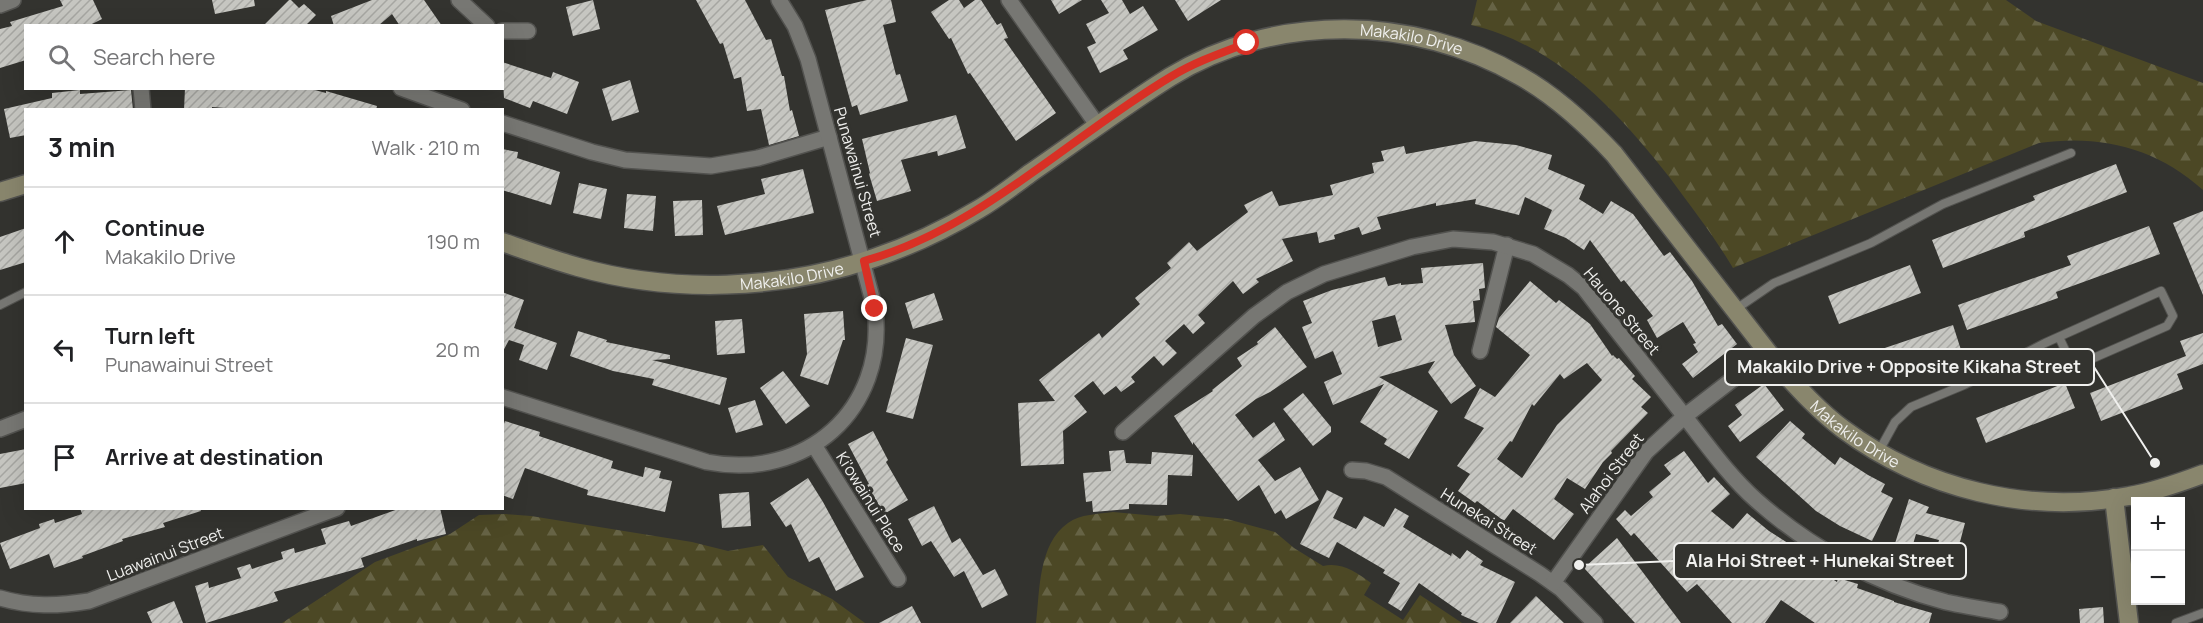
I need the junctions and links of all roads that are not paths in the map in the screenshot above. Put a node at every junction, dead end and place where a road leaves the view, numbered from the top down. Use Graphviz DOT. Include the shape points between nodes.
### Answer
graph roads {
  1 [pos="13,0"];
  2 [pos="459,0"];
  3 [pos="779,0"];
  4 [pos="1010,0"];
  5 [pos="0,5"];
  6 [pos="485,24"];
  7 [pos="504,31"];
  8 [pos="528,32"];
  9 [pos="141,90"];
  10 [pos="407,90"];
  11 [pos="143,108"];
  12 [pos="456,108"];
  13 [pos="504,124"];
  14 [pos="1098,126"];
  15 [pos="829,137"];
  16 [pos="2071,153"];
  17 [pos="24,185"];
  18 [pos="0,192"];
  19 [pos="504,243"];
  20 [pos="1507,245"];
  21 [pos="864,261"];
  22 [pos="24,293"];
  23 [pos="0,305"];
  24 [pos="1735,310"];
  25 [pos="2059,337"];
  26 [pos="1480,351"];
  27 [pos="1768,352"];
  28 [pos="504,398"];
  29 [pos="1685,416"];
  30 [pos="24,420"];
  31 [pos="0,429"];
  32 [pos="1123,432"];
  33 [pos="814,445"];
  34 [pos="1878,453"];
  35 [pos="1352,470"];
  36 [pos="2203,474"];
  37 [pos="2114,498"];
  38 [pos="332,510"];
  39 [pos="898,579"];
  40 [pos="1553,583"];
  41 [pos="0,598"];
  42 [pos="2000,612"];
  43 [pos="2203,613"];
  44 [pos="1595,623"];
  45 [pos="2129,623"];
  46 [pos="2176,623"];
  1 -- 5 [label="street"];
  2 -- 6 [label="street"];
  3 -- 15 [label="street, Punawainui Street" via="802,42"];
  4 -- 14 [label="street"];
  7 -- 8 [label="street"];
  9 -- 11 [label="street"];
  10 -- 12 [label="street"];
  13 -- 15 [label="street" via="625,160 711,166 758,158"];
  14 -- 21 [label="street, Makakilo Drive" via="981,208 928,237"];
  14 -- 24 [label="street, Makakilo Drive" via="1173,75 1247,43 1327,29 1367,29 1447,44 1521,76 1586,124 1614,154"];
  15 -- 21 [label="street, Punawainui Street"];
  16 -- 24 [label="lane" via="1959,197 1871,243 1774,283"];
  17 -- 18 [label="street"];
  19 -- 21 [label="street, Makakilo Drive" via="580,268 638,279 697,284 757,283 816,274"];
  20 -- 26 [label="street"];
  20 -- 29 [label="street, Hauone Street" via="1551,263 1584,288"];
  20 -- 32 [label="street, Hauone Street" via="1473,239 1432,242 1305,282 1270,303"];
  21 -- 33 [label="street, Punawainui Street" via="877,325 871,371 849,413"];
  22 -- 23 [label="lane"];
  24 -- 27 [label="street, Makakilo Drive"];
  25 -- 25 [label="lane" via="2073,368 2167,326 2173,316 2161,291"];
  25 -- 34 [label="lane" via="1964,385 1911,406 1898,418"];
  27 -- 29 [label="street, Alahoi Street"];
  27 -- 34 [label="street, Makakilo Drive" via="1809,400"];
  28 -- 33 [label="street, Punawainui Street" via="723,465 770,463"];
  29 -- 40 [label="street, Alahoi Street" via="1646,452"];
  29 -- 42 [label="street, Hauone Street" via="1717,460 1755,499 1816,545 1894,585 1946,602"];
  30 -- 31 [label="street"];
  33 -- 39 [label="street, Ki'owainui Place"];
  34 -- 37 [label="street, Makakilo Drive" via="1957,487 1999,497 2042,502"];
  35 -- 40 [label="street, Hunekai Street" via="1386,477"];
  36 -- 37 [label="street, Makakilo Drive" via="2171,486"];
  37 -- 45 [label="street"];
  38 -- 41 [label="street, Luawainui Street" via="89,601 50,606"];
  40 -- 44 [label="street, Hunekai Street"];
  43 -- 46 [label="lane"];
}
